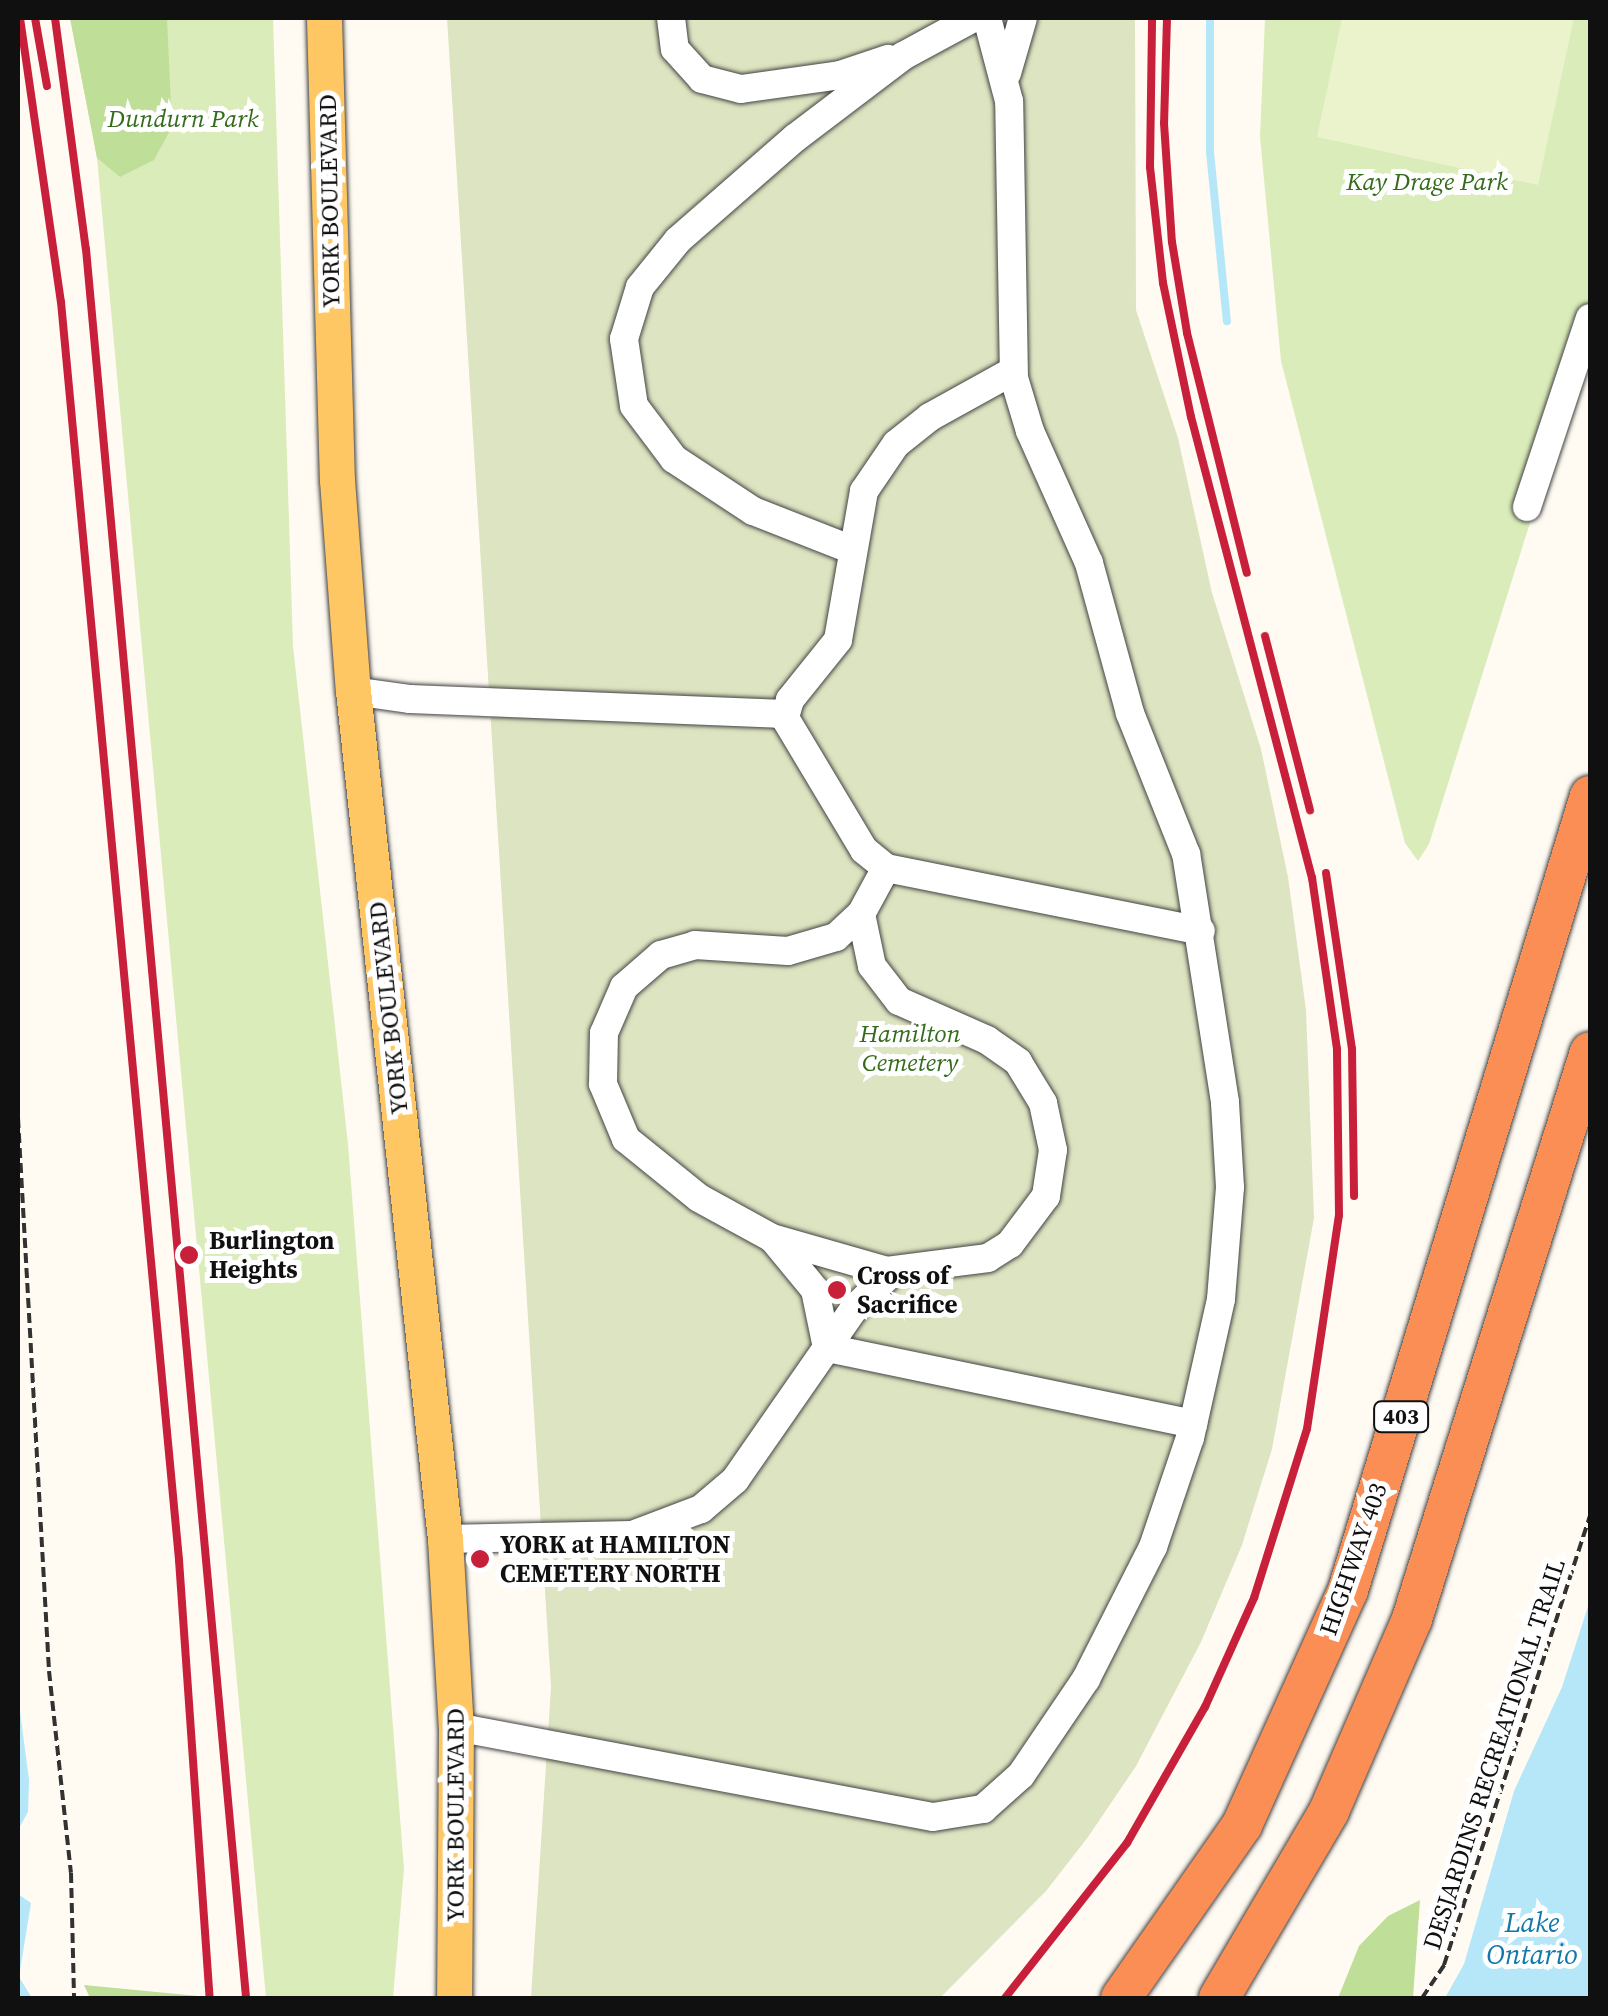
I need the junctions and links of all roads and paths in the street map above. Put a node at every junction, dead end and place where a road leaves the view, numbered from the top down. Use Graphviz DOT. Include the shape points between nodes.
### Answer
graph roads {
  1 [pos="324,18"];
  2 [pos="671,18"];
  3 [pos="973,18"];
  4 [pos="986,18"];
  5 [pos="1023,18"];
  6 [pos="913,50"];
  7 [pos="1007,74"];
  8 [pos="1590,318"];
  9 [pos="1013,371"];
  10 [pos="1526,506"];
  11 [pos="850,549"];
  12 [pos="353,691"];
  13 [pos="786,714"];
  14 [pos="1590,796"];
  15 [pos="886,868"];
  16 [pos="862,914"];
  17 [pos="1201,931"];
  18 [pos="1590,1052"];
  19 [pos="18,1118"];
  20 [pos="772,1238"];
  21 [pos="893,1271"];
  22 [pos="826,1348"];
  23 [pos="1193,1424"];
  24 [pos="1590,1516"];
  25 [pos="445,1539"];
  26 [pos="456,1727"];
  27 [pos="74,1998"];
  28 [pos="454,1998"];
  29 [pos="1121,1998"];
  30 [pos="1219,1998"];
  31 [pos="1422,1998"];
  1 -- 12 [label="main road, YORK BOULEVARD" via="336,480"];
  2 -- 6 [label="lane" via="675,49 702,80 741,89 840,74"];
  3 -- 6 [label="lane"];
  4 -- 7 [label="lane"];
  5 -- 7 [label="lane"];
  6 -- 11 [label="lane" via="795,138 678,240 640,287 624,339 634,406 674,459 753,511"];
  7 -- 9 [label="lane"];
  8 -- 10 [label="lane"];
  9 -- 11 [label="lane" via="896,444 864,491"];
  9 -- 17 [label="lane" via="1030,432 1089,563 1130,713 1186,854"];
  11 -- 13 [label="lane" via="848,605 838,640"];
  12 -- 13 [label="lane"];
  12 -- 25 [label="main road, YORK BOULEVARD"];
  13 -- 15 [label="lane" via="864,850"];
  14 -- 29 [label="highway, HIGHWAY 403 / 403" via="1348,1590 1242,1826"];
  15 -- 16 [label="lane"];
  15 -- 17 [label="lane"];
  16 -- 20 [label="lane" via="836,936 788,951 695,946 661,956 624,987 604,1034 602,1084 626,1139 699,1198"];
  16 -- 21 [label="lane" via="872,966 899,1000 987,1040 1018,1062 1043,1103 1053,1150 1046,1196 1010,1244 966,1264"];
  17 -- 23 [label="lane" via="1230,1187 1221,1299"];
  18 -- 30 [label="highway, 403" via="1412,1618 1329,1811"];
  19 -- 27 [label="path"];
  20 -- 21 [label="lane" via="828,1259"];
  20 -- 22 [label="lane" via="815,1290"];
  21 -- 22 [label="lane"];
  22 -- 23 [label="lane"];
  22 -- 25 [label="lane" via="735,1480 702,1510 632,1534"];
  23 -- 26 [label="lane" via="1153,1547 1086,1679 1021,1775 983,1809 933,1817"];
  24 -- 31 [label="path, DESJARDINS RECREATIONAL TRAIL" via="1444,1965"];
  25 -- 26 [label="main road, YORK BOULEVARD"];
  26 -- 28 [label="main road, YORK BOULEVARD"];
}
